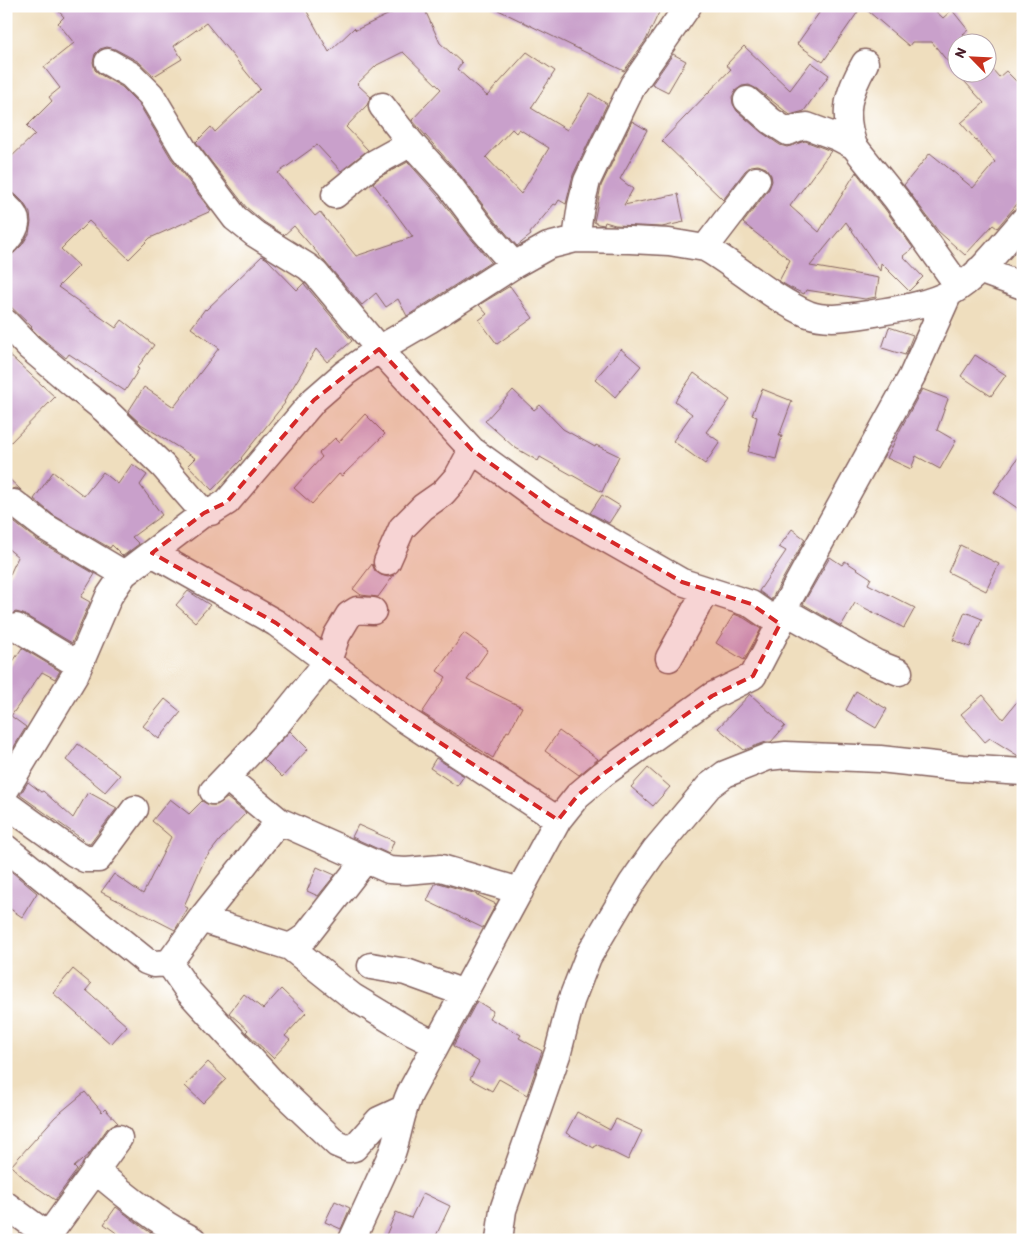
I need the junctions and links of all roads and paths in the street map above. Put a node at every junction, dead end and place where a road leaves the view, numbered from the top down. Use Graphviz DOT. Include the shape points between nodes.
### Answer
graph roads {
  1 [pos="688,6"];
  2 [pos="108,62"];
  3 [pos="865,62"];
  4 [pos="747,100"];
  5 [pos="382,106"];
  6 [pos="411,143"];
  7 [pos="854,146"];
  8 [pos="757,180"];
  9 [pos="335,195"];
  10 [pos="6,206"];
  11 [pos="1023,221"];
  12 [pos="576,239"];
  13 [pos="6,241"];
  14 [pos="705,248"];
  15 [pos="514,265"];
  16 [pos="979,270"];
  17 [pos="1023,286"];
  18 [pos="954,290"];
  19 [pos="6,323"];
  20 [pos="379,349"];
  21 [pos="472,450"];
  22 [pos="14,503"];
  23 [pos="204,513"];
  24 [pos="152,552"];
  25 [pos="387,562"];
  26 [pos="124,574"];
  27 [pos="706,590"];
  28 [pos="373,611"];
  29 [pos="782,617"];
  30 [pos="16,626"];
  31 [pos="668,658"];
  32 [pos="328,661"];
  33 [pos="79,665"];
  34 [pos="899,672"];
  35 [pos="1023,772"];
  36 [pos="6,789"];
  37 [pos="6,804"];
  38 [pos="135,809"];
  39 [pos="558,820"];
  40 [pos="279,821"];
  41 [pos="6,848"];
  42 [pos="365,860"];
  43 [pos="520,891"];
  44 [pos="201,919"];
  45 [pos="290,947"];
  46 [pos="169,963"];
  47 [pos="371,966"];
  48 [pos="464,993"];
  49 [pos="435,1044"];
  50 [pos="403,1108"];
  51 [pos="119,1138"];
  52 [pos="95,1170"];
  53 [pos="6,1205"];
  54 [pos="177,1236"];
  55 [pos="46,1237"];
  56 [pos="352,1240"];
  57 [pos="499,1240"];
  1 -- 12 [label="street" via="633,85 602,147 587,181"];
  2 -- 20 [label="street" via="131,75 151,95 184,150 235,218 316,274"];
  3 -- 7 [label="street" via="853,85 846,113"];
  4 -- 7 [label="street" via="783,130 788,132 806,126 837,136"];
  5 -- 6 [label="street"];
  6 -- 9 [label="street" via="373,164"];
  6 -- 15 [label="street"];
  7 -- 18 [label="street" via="897,200"];
  8 -- 14 [label="street"];
  10 -- 13 [label="street" via="17,222"];
  11 -- 16 [label="street"];
  12 -- 14 [label="street" via="670,242"];
  12 -- 15 [label="street" via="548,246"];
  14 -- 18 [label="street" via="781,299 810,314 827,318 904,308"];
  15 -- 20 [label="street"];
  16 -- 17 [label="street"];
  16 -- 18 [label="street"];
  18 -- 29 [label="street" via="912,376"];
  19 -- 23 [label="street" via="105,410 163,466"];
  20 -- 21 [label="street"];
  20 -- 23 [label="street" via="314,400 227,502"];
  21 -- 25 [label="street" via="458,476 443,493 402,528"];
  21 -- 27 [label="street" via="552,508 682,582"];
  22 -- 26 [label="street" via="45,527"];
  23 -- 24 [label="street"];
  24 -- 26 [label="street"];
  24 -- 32 [label="street" via="276,623"];
  26 -- 33 [label="street" via="109,596"];
  27 -- 29 [label="street"];
  27 -- 31 [label="street"];
  28 -- 32 [label="street" via="357,610 349,615 337,635"];
  29 -- 34 [label="street"];
  29 -- 39 [label="street" via="753,676 712,696 603,774 578,795"];
  30 -- 33 [label="street"];
  32 -- 39 [label="street" via="404,719"];
  32 -- 40 [label="street" via="278,723 220,784"];
  33 -- 36 [label="street"];
  35 -- 57 [label="street" via="880,759 786,755 768,757 725,774 709,786 655,850 588,958 503,1210"];
  37 -- 38 [label="street" via="86,859 98,859"];
  39 -- 43 [label="street"];
  40 -- 42 [label="street"];
  40 -- 44 [label="street"];
  41 -- 46 [label="street" via="146,961"];
  42 -- 43 [label="street" via="389,870 441,868"];
  42 -- 45 [label="street" via="306,936"];
  43 -- 48 [label="street"];
  44 -- 45 [label="street"];
  44 -- 46 [label="street"];
  45 -- 49 [label="street" via="353,998"];
  46 -- 50 [label="street" via="189,992 273,1083 337,1144 354,1148 379,1120"];
  47 -- 48 [label="street" via="406,972"];
  48 -- 49 [label="street"];
  49 -- 50 [label="street"];
  50 -- 56 [label="street" via="392,1154"];
  51 -- 52 [label="street"];
  52 -- 54 [label="street"];
  52 -- 55 [label="street"];
  53 -- 55 [label="street"];
}
